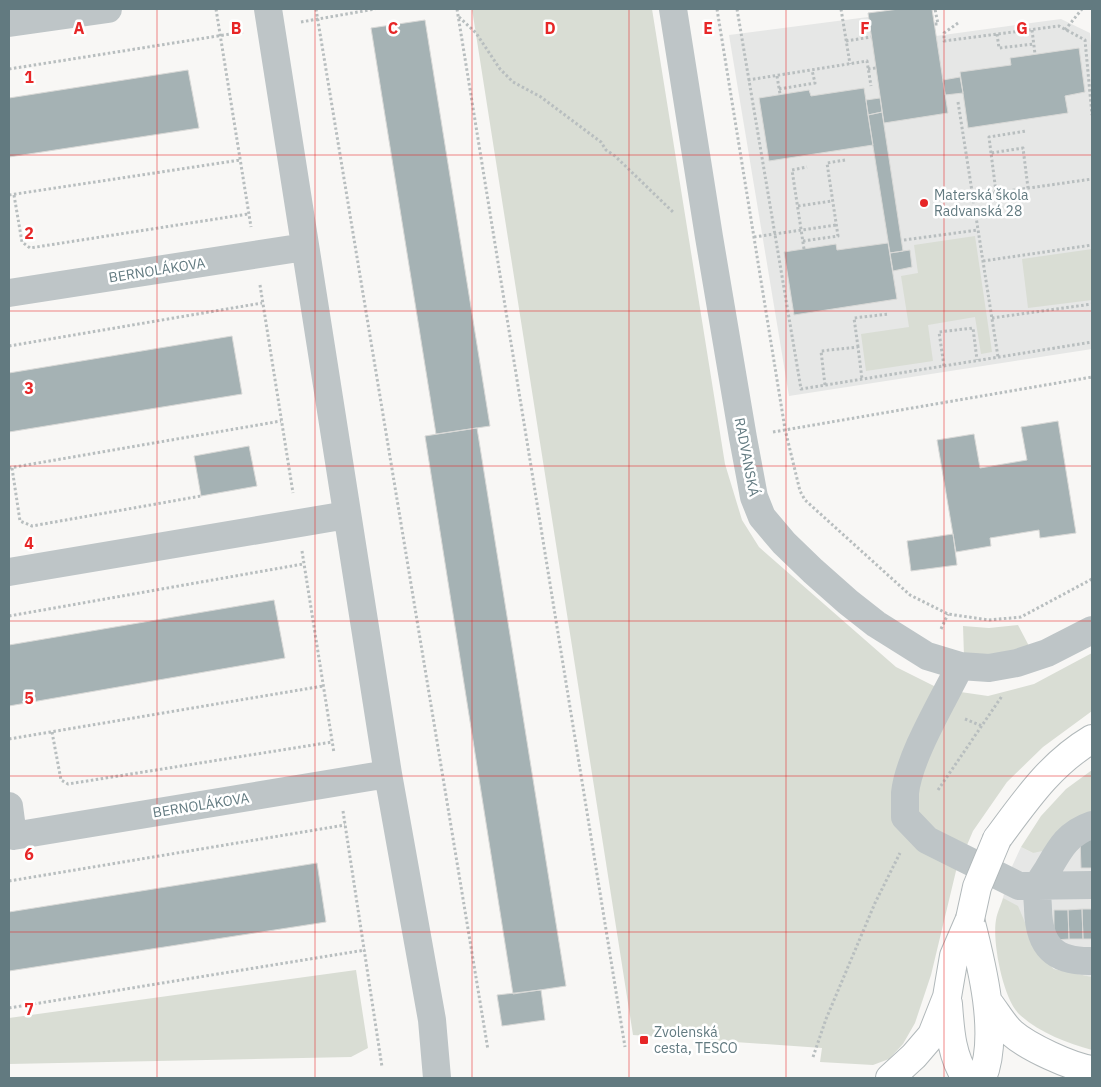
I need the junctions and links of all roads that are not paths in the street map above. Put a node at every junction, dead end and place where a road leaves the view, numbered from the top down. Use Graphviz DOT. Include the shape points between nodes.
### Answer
graph roads {
  1 [pos="108,9"];
  2 [pos="673,9"];
  3 [pos="269,18"];
  4 [pos="9,23"];
  5 [pos="305,247"];
  6 [pos="9,294"];
  7 [pos="347,515"];
  8 [pos="9,572"];
  9 [pos="1092,630"];
  10 [pos="960,666"];
  11 [pos="1092,739"];
  12 [pos="388,774"];
  13 [pos="9,806"];
  14 [pos="1092,825"];
  15 [pos="1092,885"];
  16 [pos="1038,886"];
  17 [pos="970,919"];
  18 [pos="1092,961"];
  19 [pos="947,997"];
  20 [pos="988,1002"];
  21 [pos="1092,1070"];
  22 [pos="437,1078"];
  23 [pos="890,1078"];
  24 [pos="966,1078"];
  25 [pos="982,1078"];
  1 -- 4 [label="street"];
  2 -- 10 [label="street, RADVANSKÁ" via="743,438 754,497 762,517 813,572 876,624 927,656"];
  3 -- 5 [label="street"];
  5 -- 6 [label="street, BERNOLÁKOVA"];
  5 -- 7 [label="street"];
  7 -- 8 [label="street"];
  7 -- 12 [label="street"];
  9 -- 10 [label="street, RADVANSKÁ" via="1047,653 1017,663 989,668"];
  10 -- 16 [label="street" via="911,768 905,792 905,817 927,840 1019,886"];
  11 -- 17 [label="highway, bridge" via="1075,749 1035,787 997,839 977,887"];
  12 -- 13 [label="street, BERNOLÁKOVA" via="13,836"];
  12 -- 22 [label="street" via="432,1020"];
  14 -- 16 [label="street" via="1073,833"];
  15 -- 16 [label="street"];
  16 -- 18 [label="street" via="1038,923 1044,942 1068,960"];
  17 -- 19 [label="highway" via="954,956"];
  17 -- 20 [label="highway"];
  19 -- 23 [label="highway" via="932,1035"];
  19 -- 24 [label="highway" via="950,1041"];
  20 -- 21 [label="highway" via="1012,1033 1056,1058"];
  20 -- 25 [label="highway" via="987,1068"];
}
